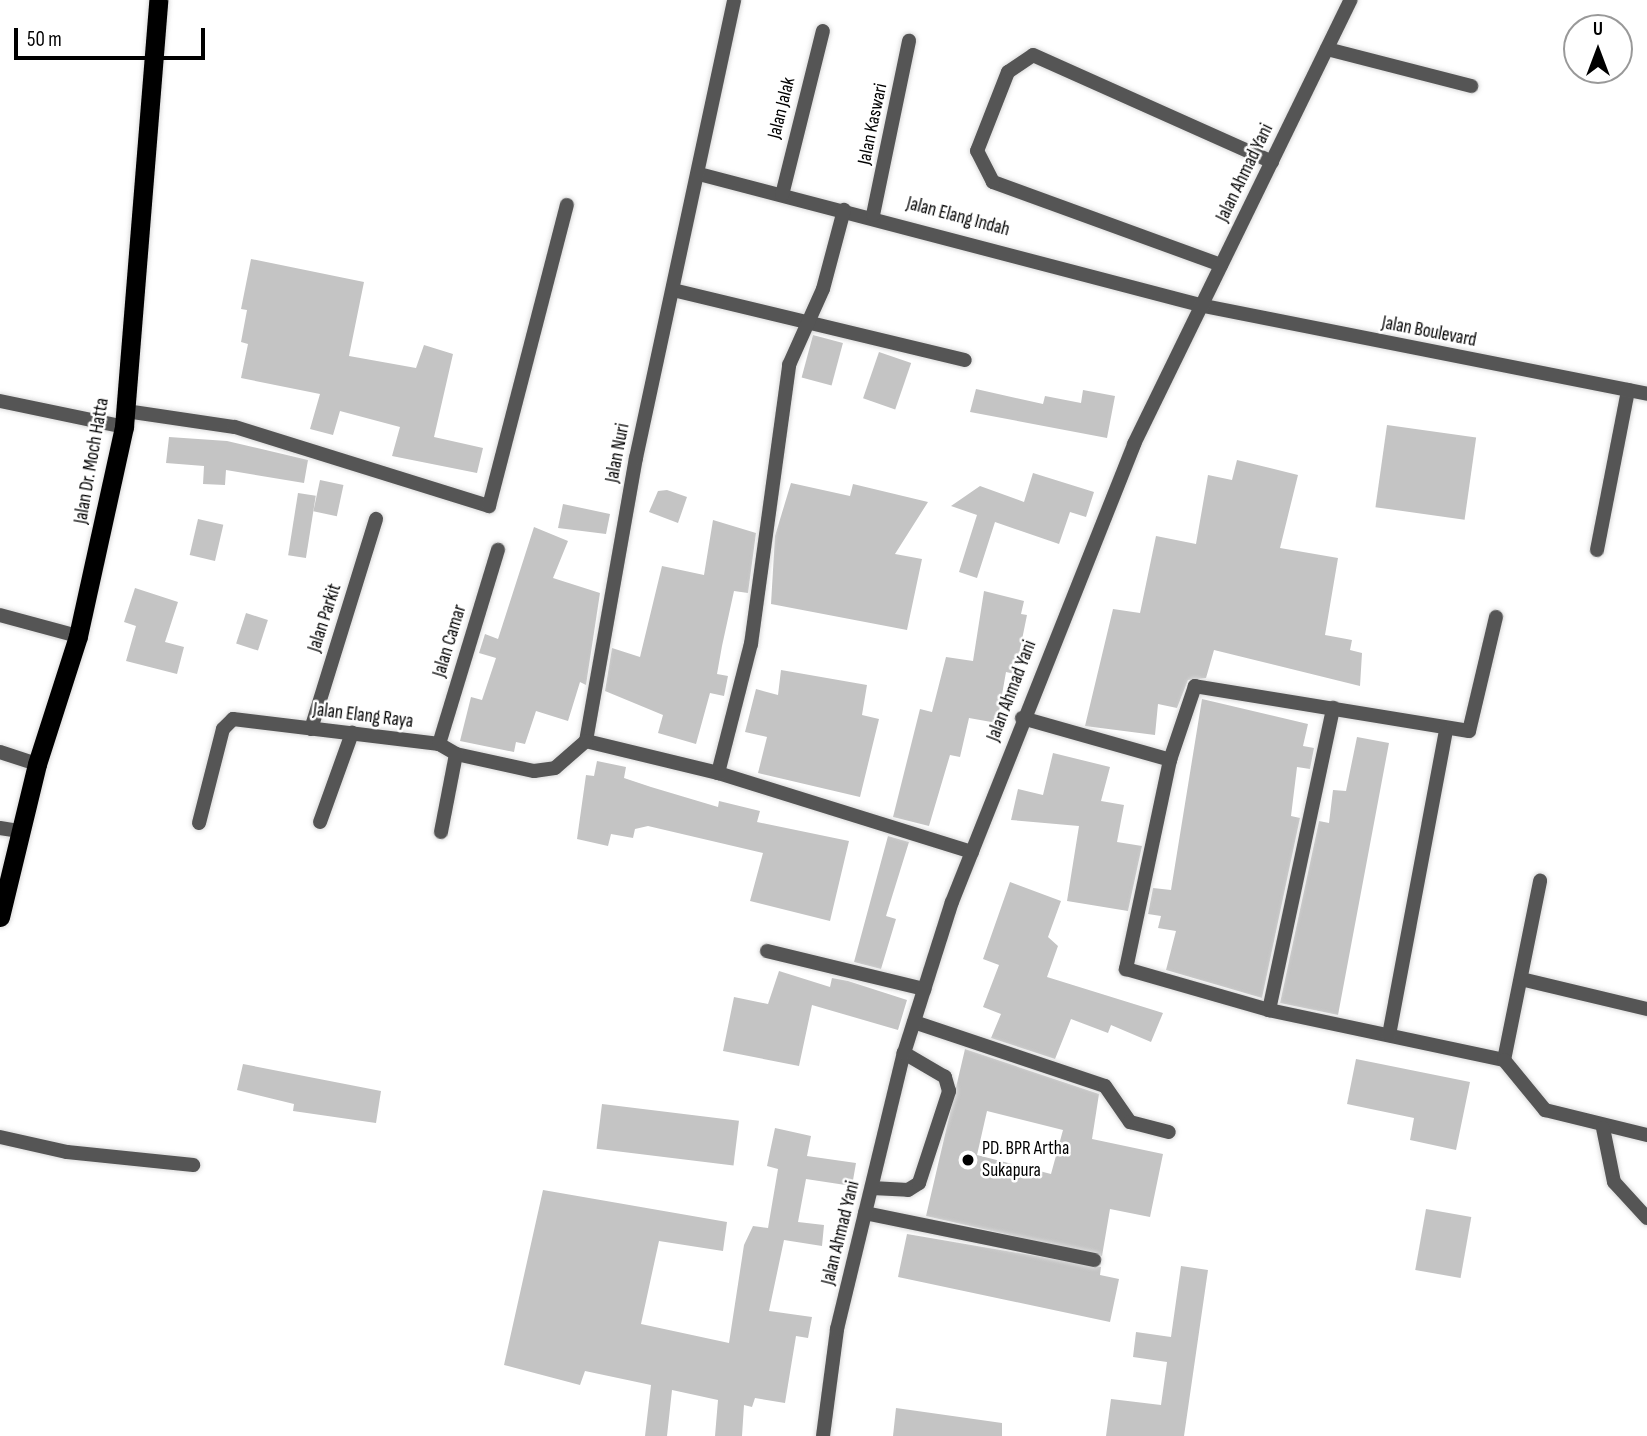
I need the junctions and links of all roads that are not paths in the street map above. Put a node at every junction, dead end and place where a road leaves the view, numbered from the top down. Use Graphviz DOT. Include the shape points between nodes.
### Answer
graph roads {
  1 [pos="158,0"];
  2 [pos="734,0"];
  3 [pos="1351,0"];
  4 [pos="823,31"];
  5 [pos="909,41"];
  6 [pos="1327,49"];
  7 [pos="1471,86"];
  8 [pos="1272,162"];
  9 [pos="699,174"];
  10 [pos="782,195"];
  11 [pos="566,205"];
  12 [pos="844,209"];
  13 [pos="873,215"];
  14 [pos="1221,265"];
  15 [pos="673,290"];
  16 [pos="1204,306"];
  17 [pos="801,326"];
  18 [pos="965,360"];
  19 [pos="1628,390"];
  20 [pos="1647,394"];
  21 [pos="0,401"];
  22 [pos="125,419"];
  23 [pos="376,519"];
  24 [pos="498,550"];
  25 [pos="1597,550"];
  26 [pos="0,615"];
  27 [pos="1496,617"];
  28 [pos="78,636"];
  29 [pos="1334,708"];
  30 [pos="1022,718"];
  31 [pos="311,729"];
  32 [pos="1446,731"];
  33 [pos="352,733"];
  34 [pos="586,741"];
  35 [pos="439,744"];
  36 [pos="0,752"];
  37 [pos="456,754"];
  38 [pos="1170,760"];
  39 [pos="37,764"];
  40 [pos="718,773"];
  41 [pos="320,822"];
  42 [pos="199,823"];
  43 [pos="0,828"];
  44 [pos="20,831"];
  45 [pos="441,832"];
  46 [pos="972,852"];
  47 [pos="1539,881"];
  48 [pos="0,917"];
  49 [pos="767,951"];
  50 [pos="1521,979"];
  51 [pos="924,989"];
  52 [pos="1647,1009"];
  53 [pos="1269,1010"];
  54 [pos="914,1022"];
  55 [pos="1389,1035"];
  56 [pos="904,1053"];
  57 [pos="1504,1060"];
  58 [pos="1603,1128"];
  59 [pos="1168,1132"];
  60 [pos="1647,1135"];
  61 [pos="0,1137"];
  62 [pos="193,1165"];
  63 [pos="872,1188"];
  64 [pos="865,1213"];
  65 [pos="1647,1219"];
  66 [pos="1094,1260"];
  67 [pos="823,1436"];
  1 -- 22 [label="highway, Jalan Dr. Moch Hatta"];
  2 -- 9 [label="street, Jalan Nuri"];
  3 -- 6 [label="street, Jalan Ahmad Yani"];
  4 -- 10 [label="street, Jalan Jalak"];
  5 -- 13 [label="street, Jalan Kaswari"];
  6 -- 7 [label="street"];
  6 -- 8 [label="street, Jalan Ahmad Yani"];
  8 -- 14 [label="street, Jalan Ahmad Yani"];
  8 -- 14 [label="street" via="1034,55 1008,72 977,151 993,182"];
  9 -- 10 [label="street, Jalan Elang Indah"];
  9 -- 15 [label="street, Jalan Nuri"];
  10 -- 12 [label="street, Jalan Elang Indah"];
  11 -- 22 [label="street" via="489,506 235,427"];
  12 -- 13 [label="street, Jalan Elang Indah"];
  12 -- 17 [label="street" via="823,289"];
  13 -- 16 [label="street, Jalan Elang Indah"];
  14 -- 16 [label="street, Jalan Ahmad Yani"];
  15 -- 17 [label="street"];
  15 -- 34 [label="street, Jalan Nuri" via="636,458"];
  16 -- 19 [label="street, Jalan Boulevard"];
  16 -- 30 [label="street, Jalan Ahmad Yani" via="1134,444"];
  17 -- 18 [label="street"];
  17 -- 40 [label="street" via="774,440 751,644"];
  19 -- 20 [label="street, Jalan Boulevard"];
  19 -- 25 [label="street"];
  21 -- 22 [label="street"];
  22 -- 28 [label="highway, Jalan Dr. Moch Hatta"];
  23 -- 31 [label="street, Jalan Parkit"];
  24 -- 35 [label="street, Jalan Camar"];
  26 -- 28 [label="street"];
  27 -- 32 [label="street" via="1473,728"];
  28 -- 39 [label="highway, Jalan Dr. Moch Hatta"];
  29 -- 32 [label="street"];
  29 -- 38 [label="street" via="1198,684"];
  29 -- 53 [label="street"];
  30 -- 38 [label="street"];
  30 -- 46 [label="street, Jalan Ahmad Yani"];
  31 -- 33 [label="street, Jalan Elang Raya"];
  31 -- 42 [label="street, Jalan Elang Raya" via="228,721"];
  32 -- 55 [label="street"];
  33 -- 35 [label="street, Jalan Elang Raya"];
  33 -- 41 [label="street"];
  34 -- 37 [label="street, Jalan Elang Raya" via="546,771"];
  34 -- 40 [label="street"];
  35 -- 37 [label="street, Jalan Elang Raya"];
  36 -- 39 [label="street"];
  37 -- 45 [label="street"];
  38 -- 53 [label="street" via="1126,969"];
  39 -- 44 [label="highway, Jalan Dr. Moch Hatta"];
  40 -- 46 [label="street"];
  43 -- 44 [label="street"];
  44 -- 48 [label="highway, Jalan Dr. Moch Hatta"];
  46 -- 51 [label="street, Jalan Ahmad Yani"];
  47 -- 50 [label="street"];
  49 -- 51 [label="street"];
  50 -- 52 [label="street"];
  50 -- 57 [label="street"];
  51 -- 54 [label="street, Jalan Ahmad Yani"];
  53 -- 55 [label="street"];
  54 -- 56 [label="street, Jalan Ahmad Yani"];
  54 -- 59 [label="street" via="1105,1086 1130,1122"];
  55 -- 57 [label="street"];
  56 -- 63 [label="street, Jalan Ahmad Yani"];
  56 -- 63 [label="street" via="945,1077 948,1091 919,1183 908,1190"];
  57 -- 58 [label="street" via="1545,1110"];
  58 -- 60 [label="street"];
  58 -- 65 [label="street" via="1614,1182"];
  61 -- 62 [label="street" via="67,1153"];
  63 -- 64 [label="street, Jalan Ahmad Yani"];
  64 -- 66 [label="street"];
  64 -- 67 [label="street, Jalan Ahmad Yani" via="837,1329"];
}
